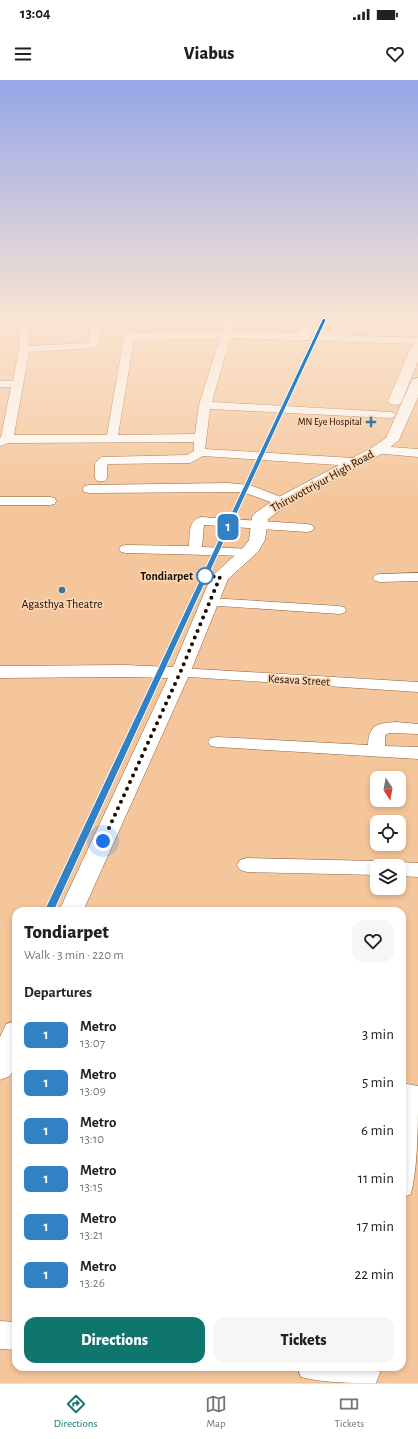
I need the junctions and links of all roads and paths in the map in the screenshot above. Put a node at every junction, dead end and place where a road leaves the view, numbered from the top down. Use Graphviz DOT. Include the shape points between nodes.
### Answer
graph roads {
  1 [pos="19,381"];
  2 [pos="122,381"];
  3 [pos="212,381"];
  4 [pos="403,381"];
  5 [pos="0,384"];
  6 [pos="18,384"];
  7 [pos="401,385"];
  8 [pos="417,385"];
  9 [pos="205,405"];
  10 [pos="383,430"];
  11 [pos="112,438"];
  12 [pos="201,438"];
  13 [pos="4,440"];
  14 [pos="201,452"];
  15 [pos="418,453"];
  16 [pos="353,462"];
  17 [pos="101,478"];
  18 [pos="89,490"];
  19 [pos="0,501"];
  20 [pos="50,501"];
  21 [pos="281,502"];
  22 [pos="259,524"];
  23 [pos="307,528"];
  24 [pos="126,549"];
  25 [pos="195,550"];
  26 [pos="249,552"];
  27 [pos="418,577"];
  28 [pos="380,578"];
  29 [pos="210,602"];
  30 [pos="339,610"];
  31 [pos="0,672"];
  32 [pos="180,673"];
  33 [pos="418,687"];
  34 [pos="418,729"];
  35 [pos="217,742"];
  36 [pos="376,750"];
  37 [pos="418,753"];
  38 [pos="247,865"];
  39 [pos="370,868"];
  40 [pos="406,869"];
  41 [pos="418,870"];
  42 [pos="73,907"];
  43 [pos="12,1046"];
  44 [pos="6,1066"];
  45 [pos="406,1097"];
  46 [pos="418,1099"];
  47 [pos="418,1105"];
  48 [pos="406,1166"];
  49 [pos="0,1335"];
  50 [pos="12,1336"];
  51 [pos="342,1371"];
  52 [pos="366,1374"];
  1 -- 6 [label="street"];
  2 -- 11 [label="street"];
  3 -- 9 [label="street"];
  4 -- 7 [label="main road"];
  5 -- 6 [label="street"];
  6 -- 13 [label="street"];
  7 -- 8 [label="street"];
  7 -- 10 [label="main road"];
  8 -- 10 [label="main road, Thiruvottriyur High Road" via="392,440"];
  9 -- 10 [label="street"];
  9 -- 12 [label="street"];
  10 -- 15 [label="street"];
  10 -- 16 [label="main road, Thiruvottriyur High Road"];
  11 -- 12 [label="street"];
  11 -- 13 [label="street"];
  12 -- 14 [label="street"];
  14 -- 16 [label="street"];
  14 -- 17 [label="street" via="190,459 106,460 101,463"];
  16 -- 21 [label="main road, Thiruvottriyur High Road"];
  18 -- 21 [label="street" via="245,488"];
  19 -- 20 [label="street"];
  21 -- 22 [label="main road, Thiruvottriyur High Road" via="260,517"];
  22 -- 23 [label="street"];
  22 -- 25 [label="street" via="201,521 198,523"];
  22 -- 26 [label="main road, Thiruvottriyur High Road" via="257,540"];
  24 -- 25 [label="street"];
  25 -- 26 [label="street"];
  26 -- 29 [label="main road, Thiruvottriyur High Road" via="220,577"];
  27 -- 28 [label="street"];
  29 -- 30 [label="street"];
  29 -- 32 [label="main road, Thiruvottriyur High Road"];
  31 -- 32 [label="main road"];
  32 -- 33 [label="street, Kesava Street"];
  32 -- 42 [label="main road, Thiruvottriyur High Road"];
  34 -- 36 [label="street" via="381,729 377,733"];
  35 -- 36 [label="street"];
  36 -- 37 [label="street"];
  38 -- 39 [label="street"];
  40 -- 41 [label="street"];
  43 -- 44 [label="main road"];
  45 -- 46 [label="main road"];
  47 -- 48 [label="street"];
  49 -- 50 [label="street"];
  51 -- 52 [label="street"];
}
